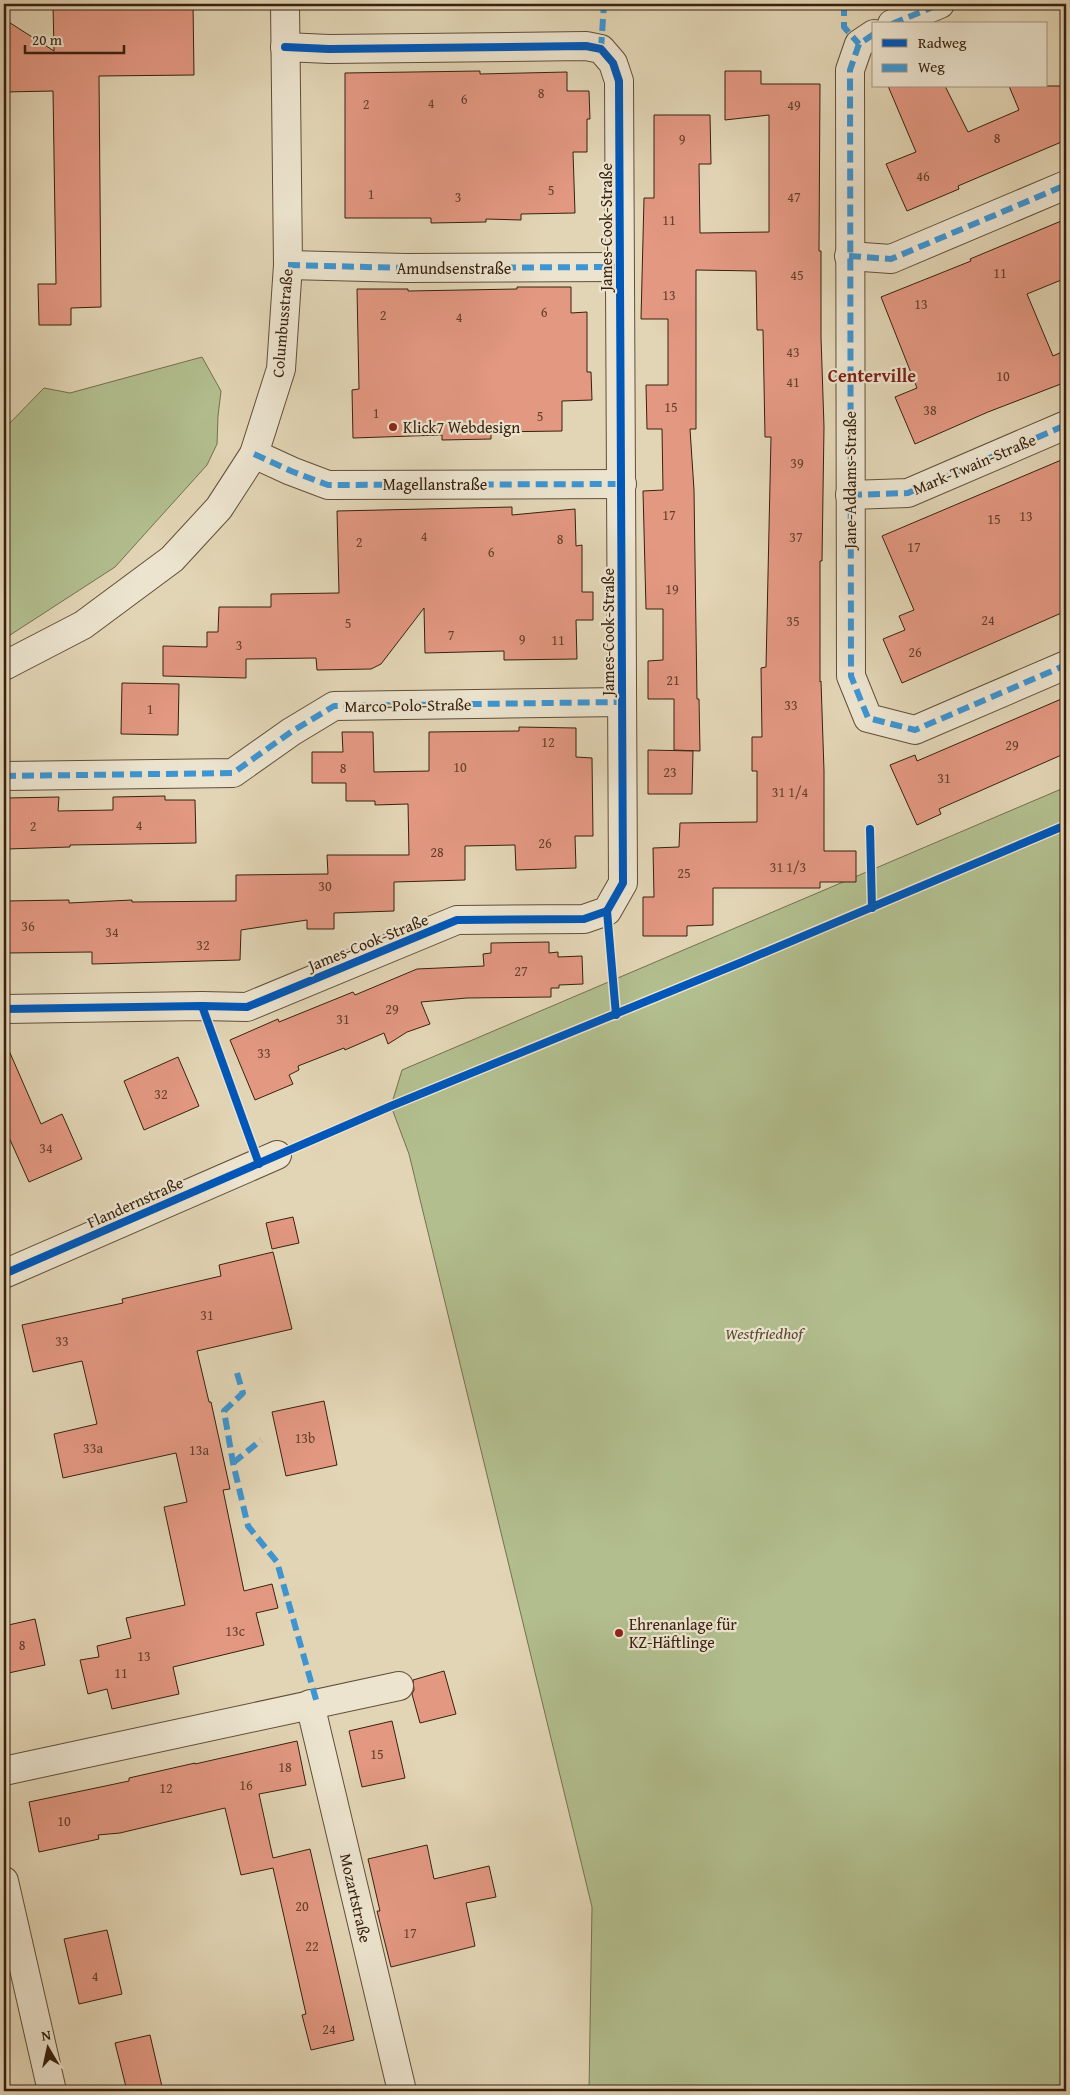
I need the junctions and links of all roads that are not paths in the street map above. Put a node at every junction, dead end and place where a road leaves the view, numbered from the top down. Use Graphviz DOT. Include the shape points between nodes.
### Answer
graph roads {
  1 [pos="285,4"];
  2 [pos="940,4"];
  3 [pos="897,22"];
  4 [pos="872,35"];
  5 [pos="285,47"];
  6 [pos="1066,185"];
  7 [pos="850,256"];
  8 [pos="288,265"];
  9 [pos="619,267"];
  10 [pos="1066,425"];
  11 [pos="254,454"];
  12 [pos="622,484"];
  13 [pos="850,496"];
  14 [pos="1066,665"];
  15 [pos="4,666"];
  16 [pos="622,702"];
  17 [pos="4,776"];
  18 [pos="4,1009"];
  19 [pos="277,1155"];
  20 [pos="4,1274"];
  21 [pos="400,1686"];
  22 [pos="310,1704"];
  23 [pos="4,1771"];
  24 [pos="4,1881"];
  25 [pos="52,2091"];
  26 [pos="402,2091"];
  1 -- 5 [label="street, Columbusstraße"];
  2 -- 3 [label="street"];
  4 -- 7 [label="street, Jane-Addams-Straße" via="860,44 850,70"];
  5 -- 8 [label="street, Columbusstraße"];
  5 -- 9 [label="street, James-Cook-Straße" via="578,46 602,49 613,63 619,81"];
  6 -- 7 [label="street" via="891,259"];
  7 -- 13 [label="street, Jane-Addams-Straße"];
  8 -- 9 [label="street, Amundsenstraße"];
  8 -- 11 [label="street, Columbusstraße" via="282,369"];
  9 -- 12 [label="street, James-Cook-Straße"];
  10 -- 13 [label="street, Mark-Twain-Straße" via="908,493"];
  11 -- 12 [label="street, Magellanstraße" via="328,485"];
  11 -- 15 [label="street, Columbusstraße" via="218,508 172,559 83,625"];
  12 -- 16 [label="street, James-Cook-Straße"];
  13 -- 14 [label="street, Jane-Addams-Straße" via="851,676 868,718 915,730"];
  16 -- 17 [label="street, Marco-Polo-Straße" via="334,706 233,773"];
  16 -- 18 [label="street, James-Cook-Straße" via="624,883 607,911 584,919 457,920 246,1007"];
  19 -- 20 [label="street, Flandernstraße"];
  21 -- 22 [label="street"];
  22 -- 23 [label="street"];
  22 -- 26 [label="street, Mozartstraße"];
  24 -- 25 [label="street"];
}
